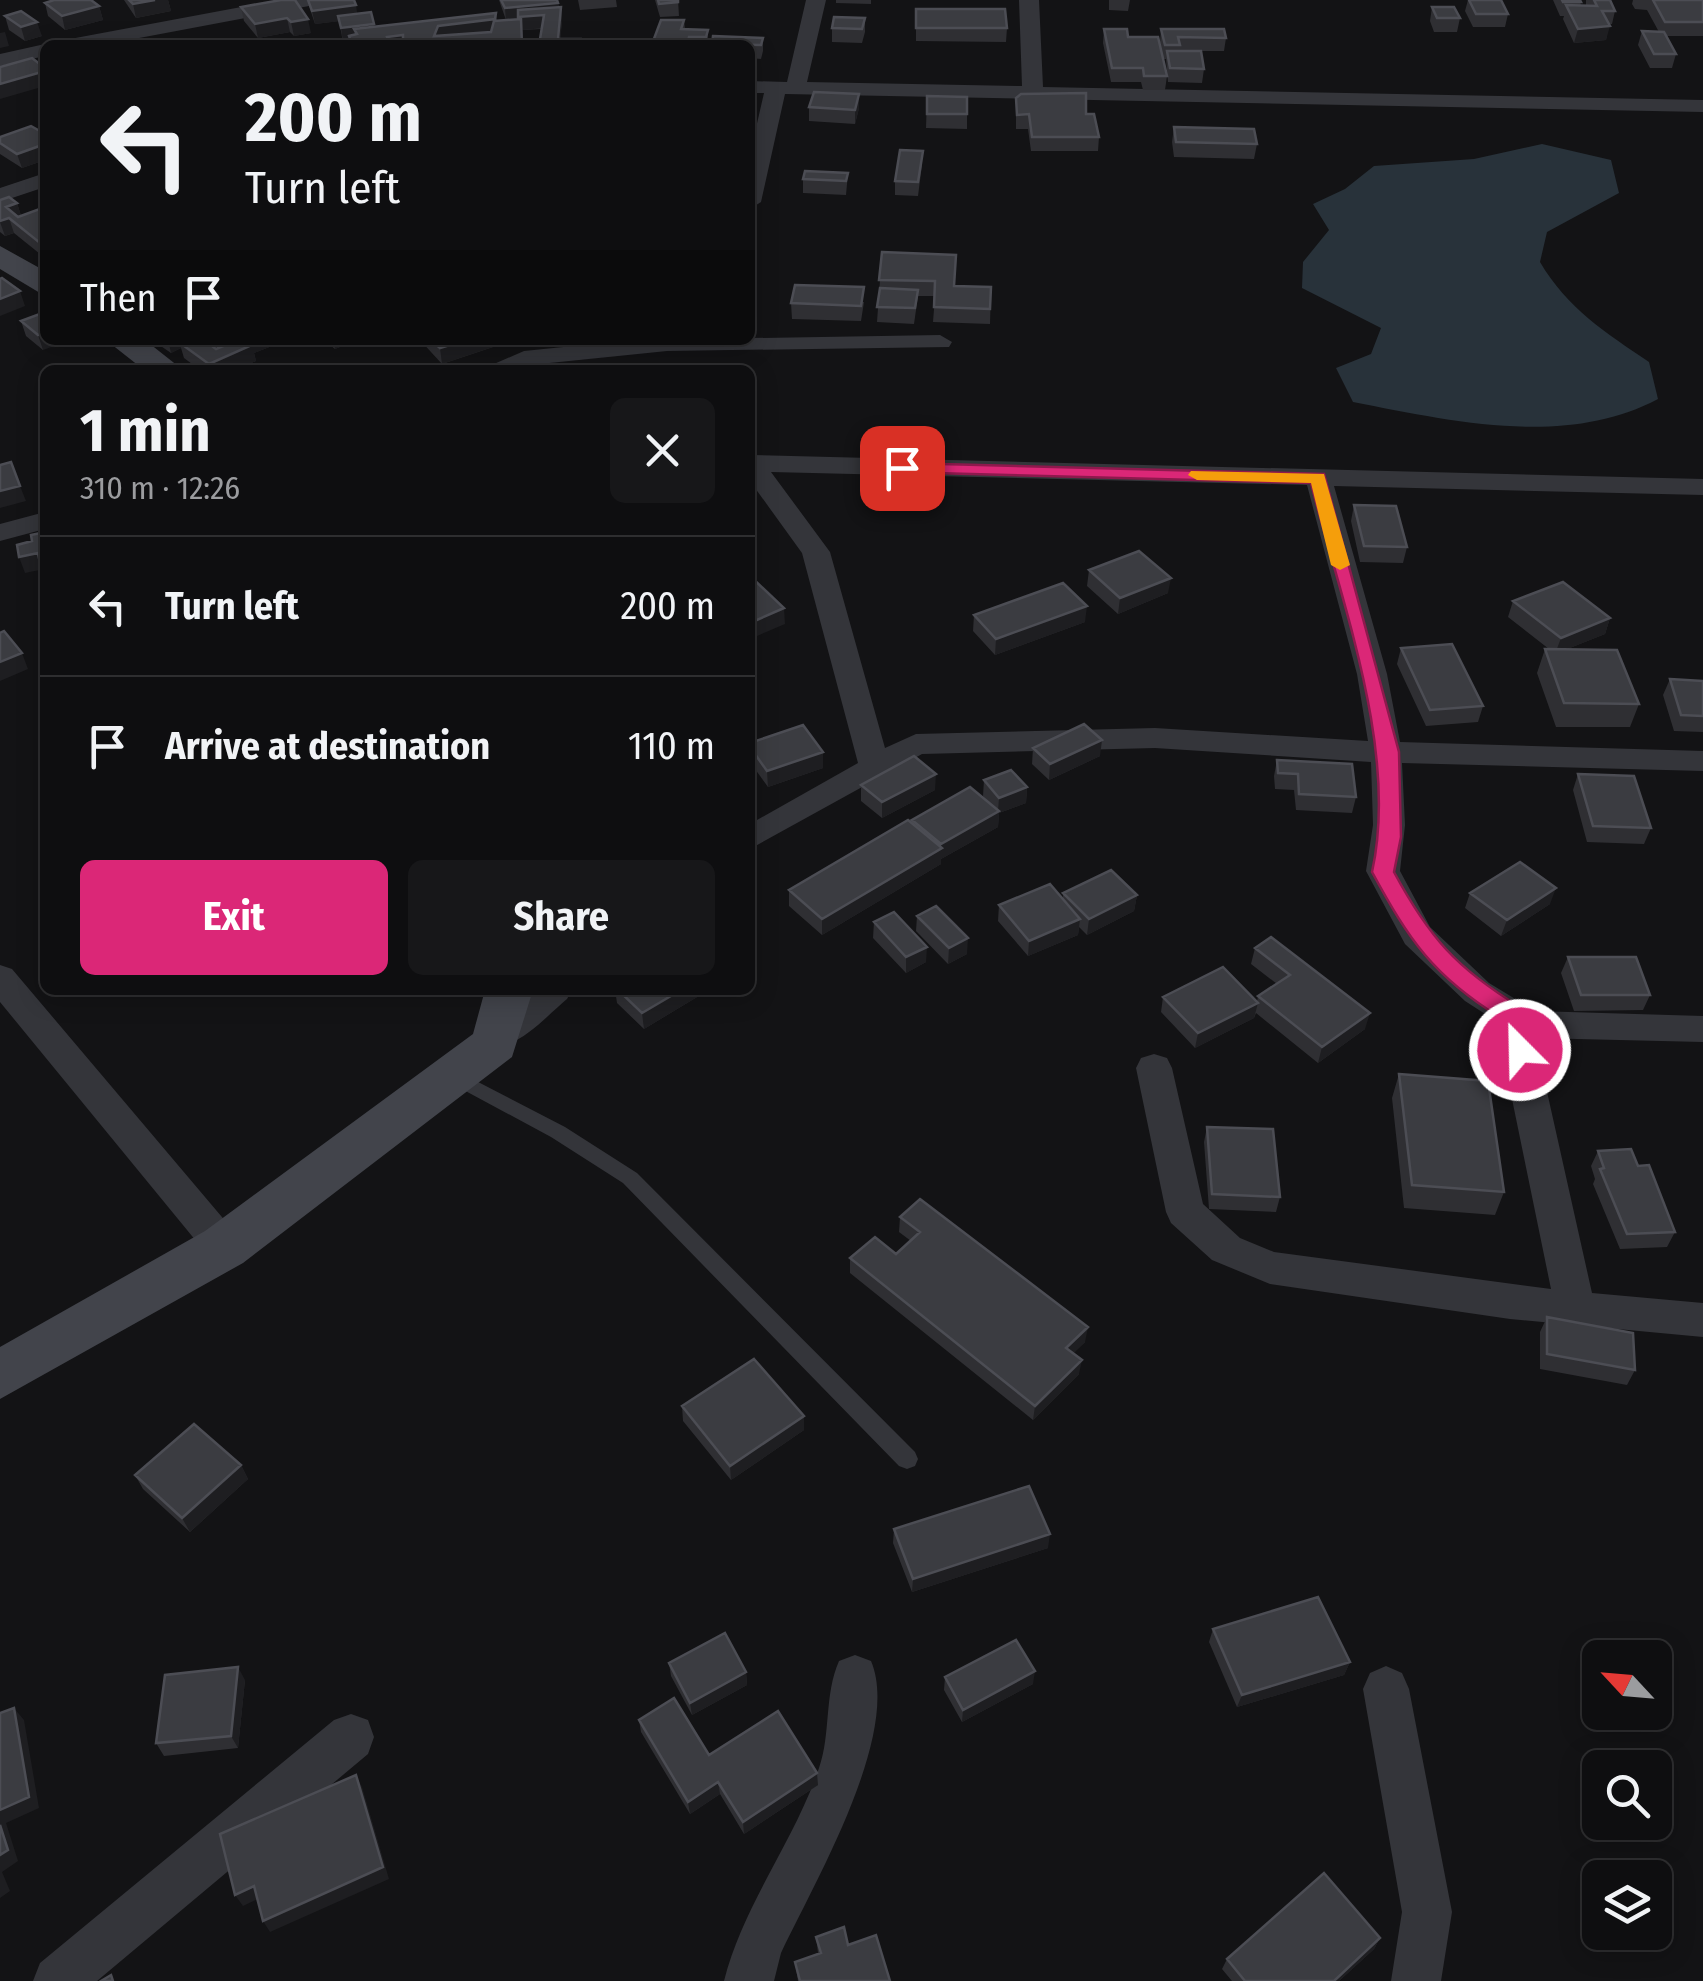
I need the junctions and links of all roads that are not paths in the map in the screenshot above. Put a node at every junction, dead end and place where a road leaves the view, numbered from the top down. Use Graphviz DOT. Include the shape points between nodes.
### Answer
graph roads {
  1 [pos="309,0"];
  2 [pos="816,0"];
  3 [pos="1029,0"];
  4 [pos="97,40"];
  5 [pos="40,51"];
  6 [pos="0,60"];
  7 [pos="755,87"];
  8 [pos="786,89"];
  9 [pos="1033,95"];
  10 [pos="1703,106"];
  11 [pos="40,182"];
  12 [pos="755,186"];
  13 [pos="0,195"];
  14 [pos="0,255"];
  15 [pos="40,283"];
  16 [pos="755,342"];
  17 [pos="940,342"];
  18 [pos="130,345"];
  19 [pos="682,345"];
  20 [pos="159,365"];
  21 [pos="506,365"];
  22 [pos="755,464"];
  23 [pos="755,471"];
  24 [pos="1318,478"];
  25 [pos="1703,487"];
  26 [pos="40,521"];
  27 [pos="0,533"];
  28 [pos="1389,752"];
  29 [pos="1703,761"];
  30 [pos="875,767"];
  31 [pos="755,835"];
  32 [pos="0,978"];
  33 [pos="544,995"];
  34 [pos="503,1012"];
  35 [pos="1512,1014"];
  36 [pos="1703,1029"];
  37 [pos="1154,1068"];
  38 [pos="452,1076"];
  39 [pos="224,1246"];
  40 [pos="1575,1308"];
  41 [pos="1703,1320"];
  42 [pos="0,1375"];
  43 [pos="908,1460"];
  44 [pos="855,1677"];
  45 [pos="1386,1689"];
  46 [pos="351,1737"];
  47 [pos="58,1981"];
  48 [pos="749,1981"];
  49 [pos="1416,1981"];
  1 -- 4 [label="street"];
  2 -- 8 [label="street"];
  3 -- 9 [label="street"];
  5 -- 6 [label="street"];
  7 -- 8 [label="street"];
  8 -- 9 [label="street"];
  8 -- 12 [label="street"];
  9 -- 10 [label="street"];
  11 -- 13 [label="street"];
  14 -- 15 [label="street"];
  16 -- 17 [label="street"];
  18 -- 20 [label="street"];
  19 -- 21 [label="street"];
  22 -- 24 [label="street"];
  23 -- 30 [label="street" via="816,552"];
  24 -- 25 [label="street"];
  24 -- 28 [label="street"];
  26 -- 27 [label="street"];
  28 -- 29 [label="street"];
  28 -- 30 [label="street" via="1156,738 916,744"];
  28 -- 35 [label="street" via="1390,837 1383,872 1417,935 1477,992"];
  30 -- 31 [label="street"];
  32 -- 39 [label="street"];
  33 -- 34 [label="street"];
  34 -- 38 [label="street" via="495,1044"];
  35 -- 36 [label="street" via="1529,1024"];
  35 -- 40 [label="street"];
  37 -- 40 [label="street" via="1185,1212 1226,1249 1270,1268"];
  38 -- 39 [label="street"];
  38 -- 43 [label="lane" via="630,1178"];
  39 -- 42 [label="street"];
  40 -- 41 [label="street"];
  44 -- 48 [label="street" via="843,1770 756,1949"];
  45 -- 49 [label="street" via="1427,1912"];
  46 -- 47 [label="street"];
}
